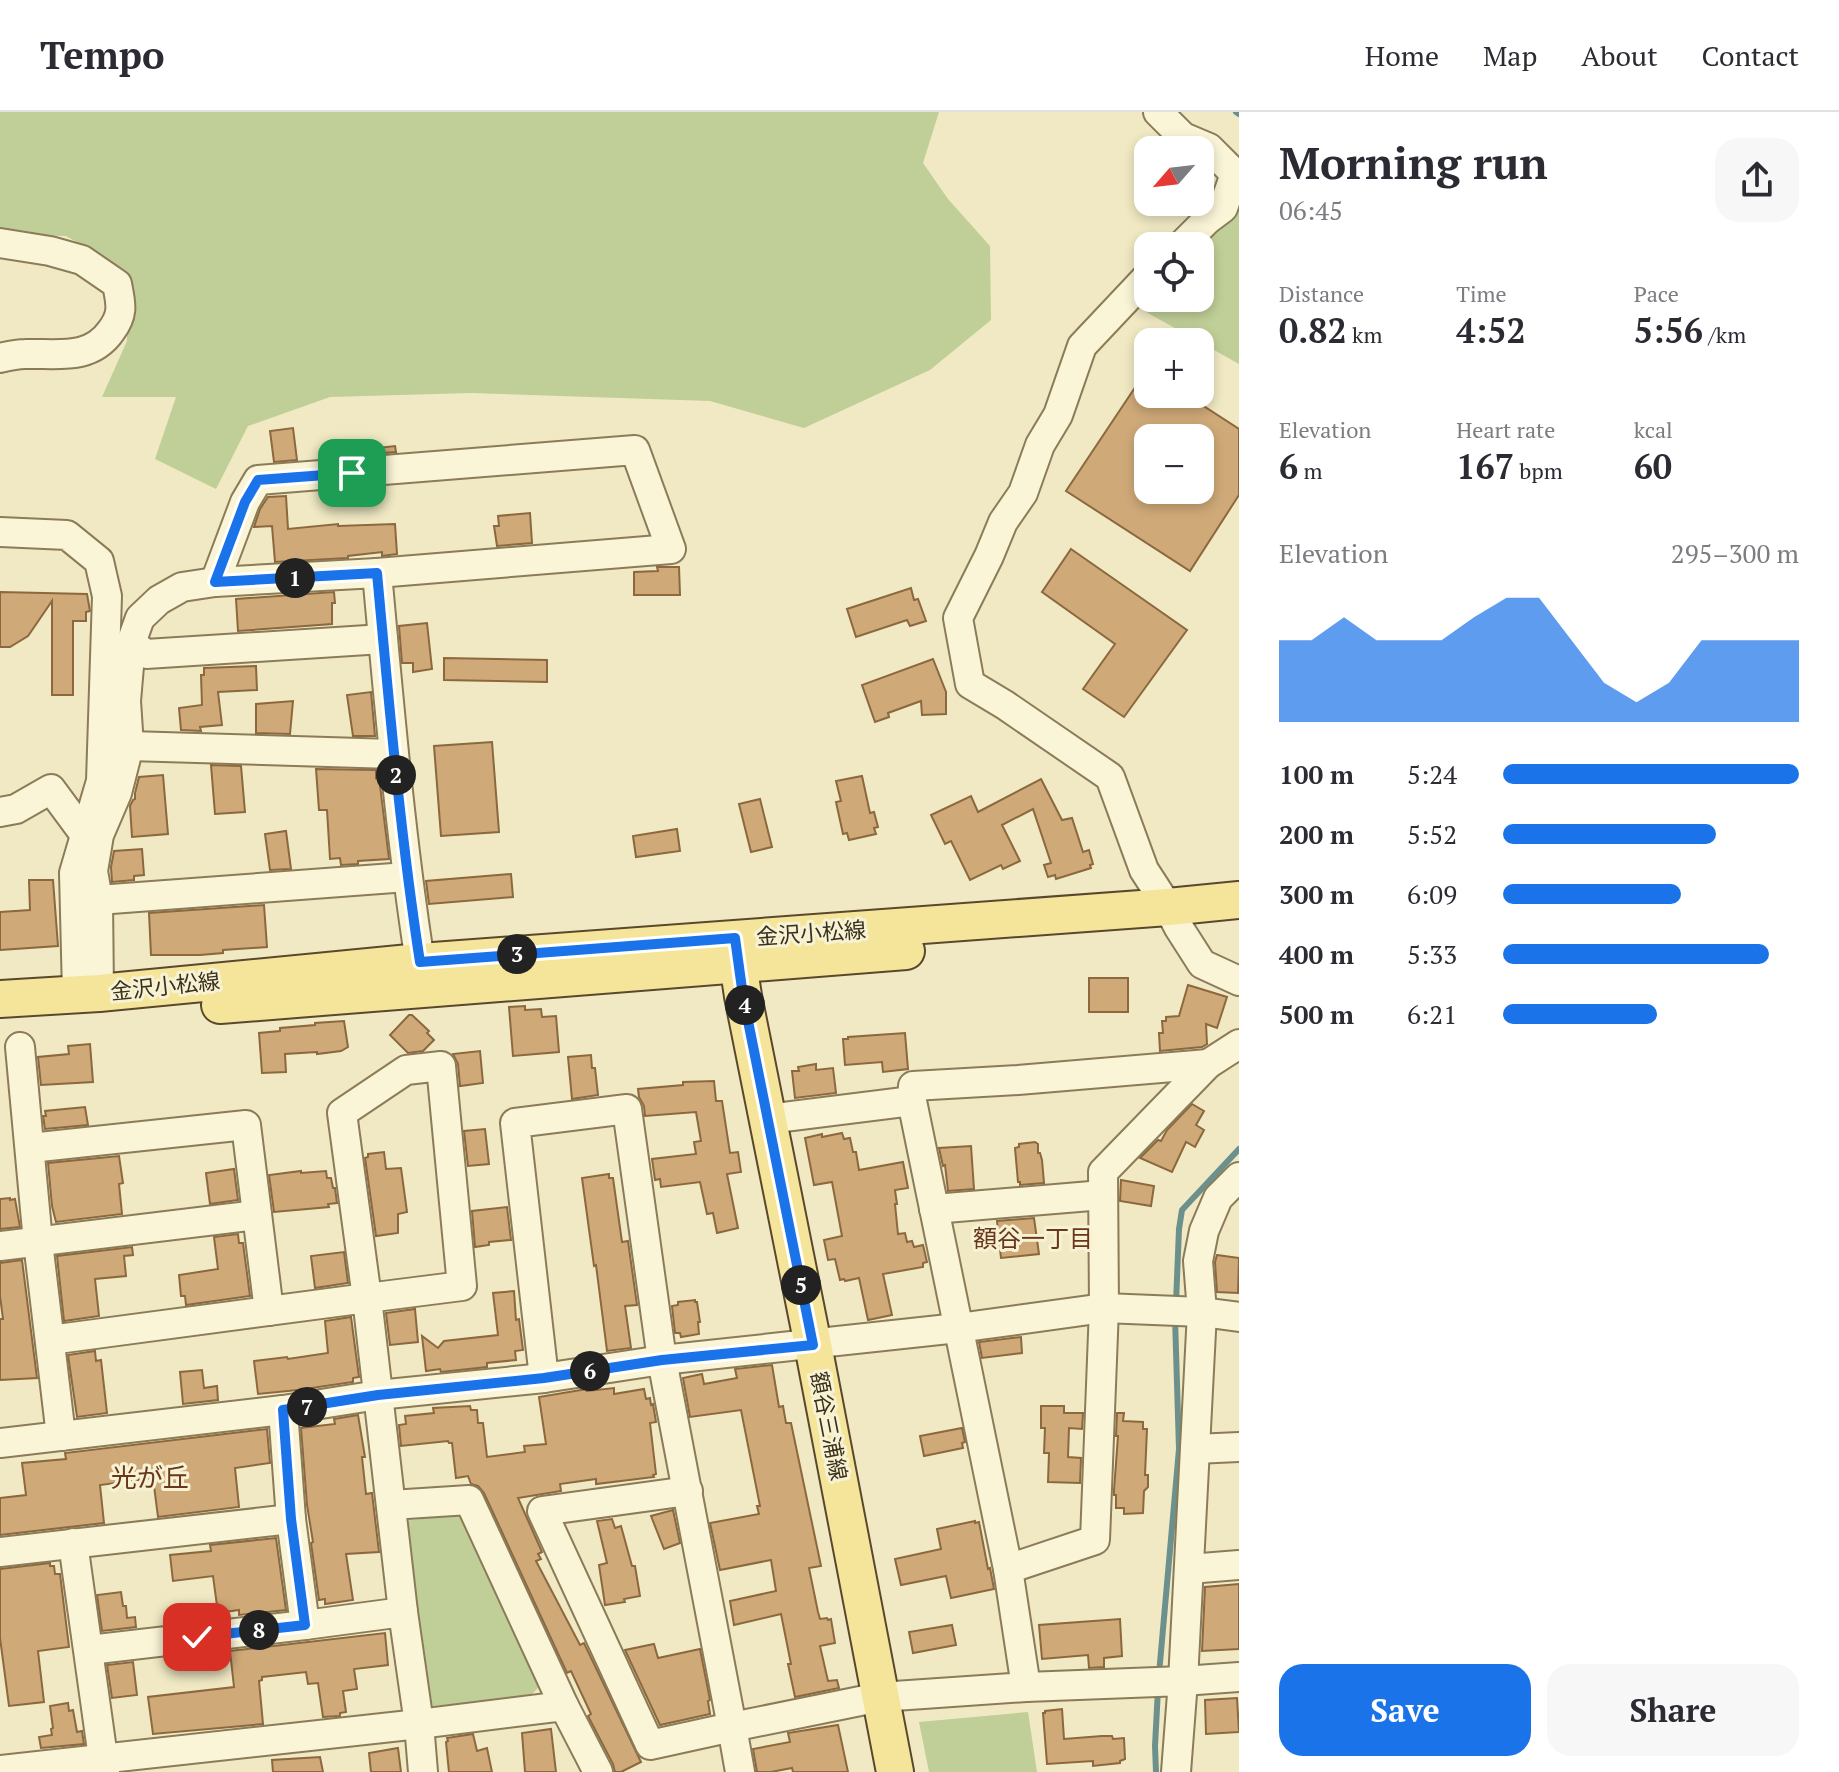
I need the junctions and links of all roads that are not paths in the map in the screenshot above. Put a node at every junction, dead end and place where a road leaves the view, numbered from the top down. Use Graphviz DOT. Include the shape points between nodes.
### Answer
graph roads {
  1 [pos="1158,112"];
  2 [pos="1195,232"];
  3 [pos="0,243"];
  4 [pos="1134,291"];
  5 [pos="0,358"];
  6 [pos="0,532"];
  7 [pos="377,573"];
  8 [pos="215,582"];
  9 [pos="383,639"];
  10 [pos="131,643"];
  11 [pos="129,746"];
  12 [pos="393,754"];
  13 [pos="0,812"];
  14 [pos="85,835"];
  15 [pos="407,877"];
  16 [pos="98,900"];
  17 [pos="1239,900"];
  18 [pos="1174,918"];
  19 [pos="1239,924"];
  20 [pos="736,952"];
  21 [pos="420,962"];
  22 [pos="1239,981"];
  23 [pos="88,993"];
  24 [pos="0,999"];
  25 [pos="10,1035"];
  26 [pos="1239,1044"];
  27 [pos="1208,1064"];
  28 [pos="912,1101"];
  29 [pos="768,1119"];
  30 [pos="30,1148"];
  31 [pos="1239,1177"];
  32 [pos="1103,1195"];
  33 [pos="934,1209"];
  34 [pos="257,1215"];
  35 [pos="38,1242"];
  36 [pos="0,1246"];
  37 [pos="367,1298"];
  38 [pos="1104,1308"];
  39 [pos="269,1311"];
  40 [pos="1196,1312"];
  41 [pos="1239,1317"];
  42 [pos="958,1328"];
  43 [pos="50,1340"];
  44 [pos="813,1345"];
  45 [pos="662,1360"];
  46 [pos="544,1378"];
  47 [pos="378,1395"];
  48 [pos="283,1410"];
  49 [pos="61,1436"];
  50 [pos="0,1443"];
  51 [pos="1239,1447"];
  52 [pos="1195,1449"];
  53 [pos="688,1491"];
  54 [pos="391,1505"];
  55 [pos="291,1519"];
  56 [pos="73,1543"];
  57 [pos="0,1552"];
  58 [pos="1239,1565"];
  59 [pos="1008,1569"];
  60 [pos="1189,1569"];
  61 [pos="403,1612"];
  62 [pos="305,1625"];
  63 [pos="89,1650"];
  64 [pos="1239,1677"];
  65 [pos="1167,1682"];
  66 [pos="1026,1687"];
  67 [pos="880,1697"];
  68 [pos="564,1706"];
  69 [pos="419,1724"];
  70 [pos="732,1727"];
  71 [pos="104,1765"];
  72 [pos="0,1770"];
  73 [pos="423,1772"];
  74 [pos="598,1772"];
  75 [pos="740,1772"];
  76 [pos="895,1772"];
  77 [pos="1176,1772"];
  1 -- 2 [label="street" via="1235,174 1223,208"];
  3 -- 5 [label="street" via="82,260 117,284 121,303 119,320 103,343 71,354"];
  4 -- 18 [label="street" via="1082,346 1023,493 1003,522 958,618 970,684 1110,777 1144,870"];
  6 -- 14 [label="street" via="67,535 99,561 107,596 101,781"];
  7 -- 8 [label="street"];
  7 -- 8 [label="street" via="671,549 635,450 258,480"];
  7 -- 9 [label="street"];
  8 -- 10 [label="street" via="182,587 159,600 140,618"];
  9 -- 10 [label="street" via="146,654"];
  9 -- 12 [label="street"];
  10 -- 11 [label="street"];
  11 -- 12 [label="street"];
  11 -- 16 [label="street" via="99,835 93,871"];
  12 -- 15 [label="street"];
  13 -- 14 [label="street" via="51,789"];
  14 -- 23 [label="street" via="74,873"];
  15 -- 16 [label="street"];
  15 -- 21 [label="street"];
  16 -- 23 [label="street"];
  17 -- 18 [label="main road, 金沢小松線"];
  18 -- 19 [label="main road, 金沢小松線"];
  18 -- 20 [label="main road, 金沢小松線"];
  18 -- 22 [label="street" via="1202,964"];
  20 -- 21 [label="main road, 金沢小松線"];
  20 -- 25 [label="main road, 金沢小松線"];
  20 -- 29 [label="main road, 額谷三浦線"];
  21 -- 23 [label="main road, 金沢小松線"];
  23 -- 24 [label="main road, 金沢小松線"];
  25 -- 30 [label="street"];
  26 -- 27 [label="street"];
  27 -- 28 [label="street" via="913,1086"];
  27 -- 32 [label="street" via="1103,1172"];
  28 -- 29 [label="street"];
  28 -- 33 [label="street"];
  29 -- 44 [label="main road, 額谷三浦線"];
  30 -- 34 [label="street" via="246,1125"];
  30 -- 35 [label="street"];
  31 -- 40 [label="street" via="1218,1198 1204,1231"];
  32 -- 33 [label="street"];
  32 -- 38 [label="street"];
  33 -- 42 [label="street"];
  34 -- 35 [label="street"];
  34 -- 39 [label="street"];
  35 -- 36 [label="street"];
  35 -- 43 [label="street"];
  37 -- 37 [label="street" via="462,1286 441,1066 406,1070 342,1113"];
  37 -- 39 [label="street"];
  37 -- 47 [label="street"];
  38 -- 40 [label="street"];
  38 -- 42 [label="street"];
  38 -- 59 [label="street" via="1095,1540"];
  39 -- 43 [label="street"];
  40 -- 41 [label="street"];
  40 -- 52 [label="street"];
  42 -- 44 [label="street"];
  42 -- 59 [label="street"];
  43 -- 49 [label="street"];
  44 -- 45 [label="street"];
  44 -- 67 [label="main road, 額谷三浦線"];
  45 -- 46 [label="street"];
  45 -- 46 [label="street" via="627,1109 515,1123"];
  45 -- 53 [label="street"];
  46 -- 47 [label="street"];
  47 -- 48 [label="street"];
  47 -- 54 [label="street"];
  48 -- 49 [label="street"];
  48 -- 55 [label="street"];
  49 -- 50 [label="street"];
  51 -- 52 [label="street"];
  52 -- 60 [label="street"];
  53 -- 70 [label="street"];
  53 -- 70 [label="street" via="542,1511 650,1745"];
  54 -- 61 [label="street"];
  54 -- 68 [label="street" via="469,1500"];
  55 -- 56 [label="street"];
  55 -- 62 [label="street"];
  56 -- 57 [label="street"];
  56 -- 63 [label="street"];
  58 -- 60 [label="street"];
  59 -- 66 [label="street"];
  60 -- 65 [label="street"];
  61 -- 62 [label="street"];
  61 -- 69 [label="street"];
  62 -- 63 [label="street"];
  63 -- 71 [label="street"];
  64 -- 65 [label="street"];
  65 -- 66 [label="street"];
  65 -- 77 [label="street"];
  66 -- 67 [label="street"];
  67 -- 70 [label="street"];
  67 -- 76 [label="main road, 額谷三浦線"];
  68 -- 69 [label="street"];
  68 -- 74 [label="street"];
  69 -- 71 [label="street"];
  69 -- 73 [label="street"];
  70 -- 75 [label="street"];
  71 -- 72 [label="street"];
}
